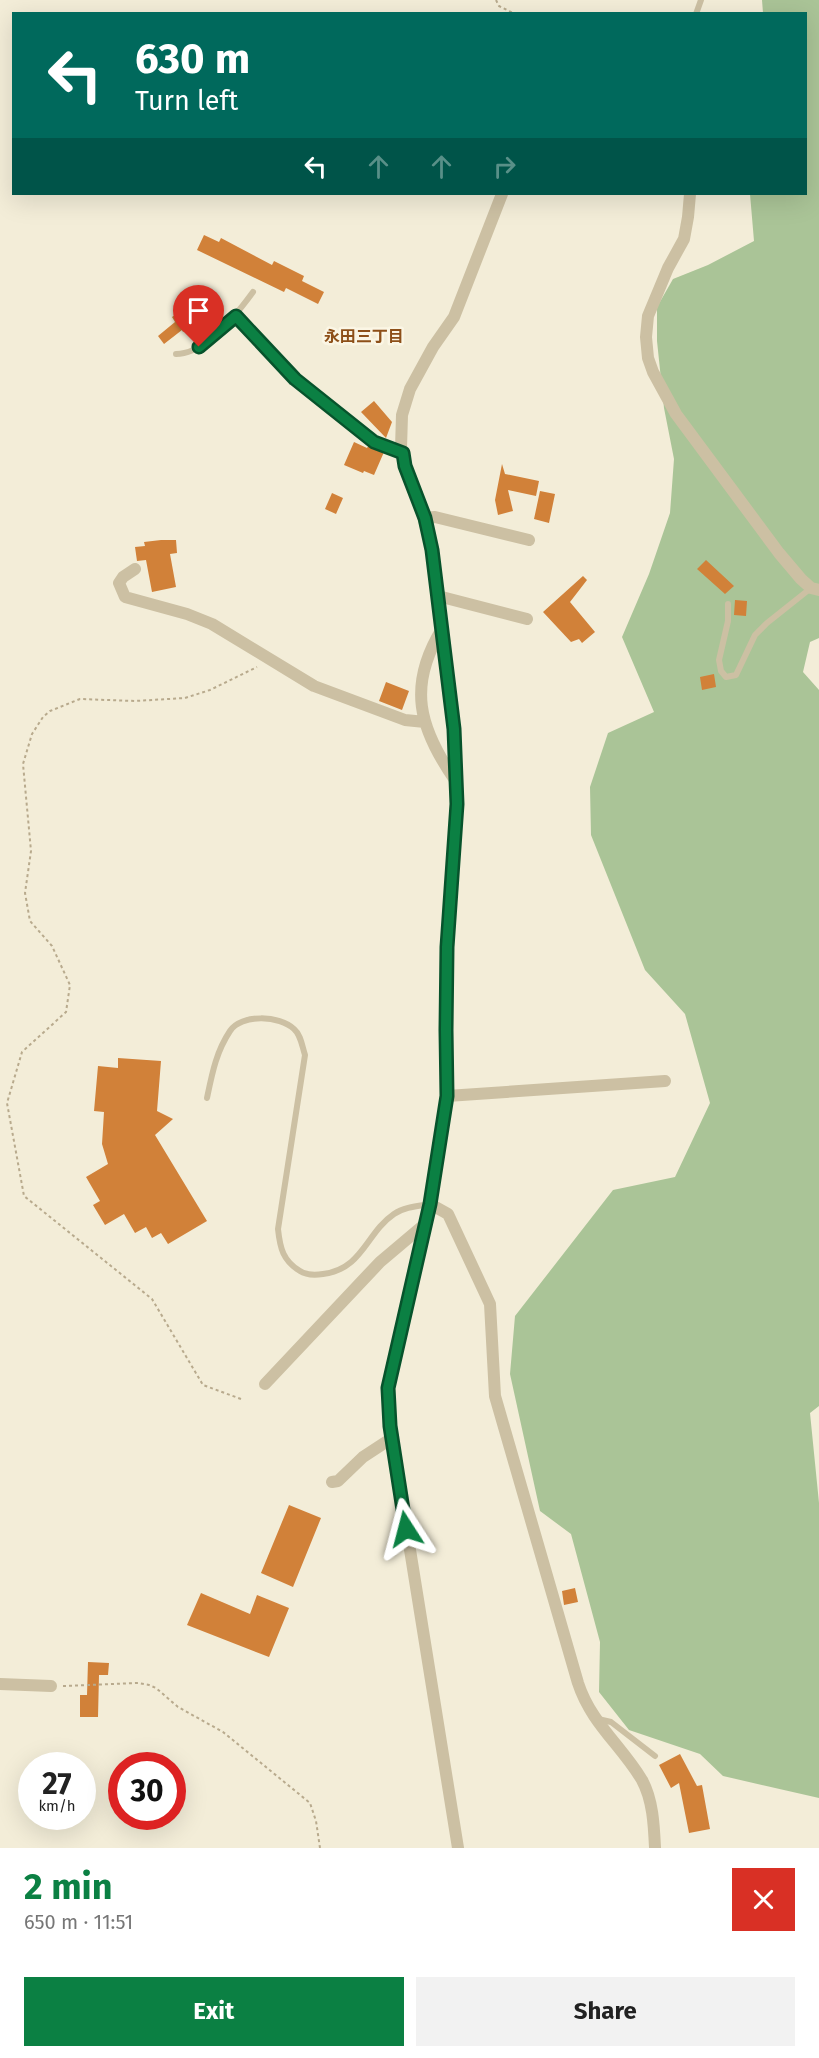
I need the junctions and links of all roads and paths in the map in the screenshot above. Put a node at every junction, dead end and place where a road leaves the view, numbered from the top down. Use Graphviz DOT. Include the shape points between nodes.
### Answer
graph roads {
  1 [pos="496,0"];
  2 [pos="511,12"];
  3 [pos="502,195"];
  4 [pos="690,195"];
  5 [pos="254,292"];
  6 [pos="236,316"];
  7 [pos="176,354"];
  8 [pos="403,453"];
  9 [pos="425,518"];
  10 [pos="529,540"];
  11 [pos="135,569"];
  12 [pos="815,589"];
  13 [pos="438,596"];
  14 [pos="728,604"];
  15 [pos="527,619"];
  16 [pos="442,629"];
  17 [pos="270,660"];
  18 [pos="425,722"];
  19 [pos="456,781"];
  20 [pos="665,1080"];
  21 [pos="447,1096"];
  22 [pos="207,1098"];
  23 [pos="430,1204"];
  24 [pos="425,1224"];
  25 [pos="265,1384"];
  26 [pos="241,1399"];
  27 [pos="392,1438"];
  28 [pos="332,1482"];
  29 [pos="0,1684"];
  30 [pos="51,1686"];
  31 [pos="594,1718"];
  32 [pos="655,1756"];
  33 [pos="321,1848"];
  34 [pos="458,1848"];
  35 [pos="655,1848"];
  1 -- 2 [label="path"];
  3 -- 8 [label="street" via="454,317 410,389 402,415"];
  4 -- 12 [label="street" via="684,239 648,316 648,358 676,414 786,562"];
  5 -- 6 [label="lane"];
  6 -- 7 [label="lane" via="188,354"];
  6 -- 8 [label="lane" via="295,379 374,442"];
  8 -- 9 [label="street"];
  9 -- 10 [label="street" via="435,517"];
  9 -- 13 [label="street"];
  11 -- 17 [label="street" via="119,583 125,597 212,624"];
  12 -- 14 [label="lane" via="767,623 755,635 736,675 726,677 720,660"];
  13 -- 15 [label="street"];
  13 -- 16 [label="street"];
  16 -- 18 [label="street" via="422,672"];
  16 -- 19 [label="street"];
  17 -- 18 [label="street" via="314,686 405,720"];
  17 -- 26 [label="path" via="210,690 184,698 80,699 50,711 32,735 23,764 31,850 25,893 30,921 52,946 70,985 66,1012 22,1052 7,1103 24,1196 152,1299 203,1385"];
  18 -- 19 [label="street" via="439,756"];
  19 -- 21 [label="street" via="447,947"];
  20 -- 21 [label="street"];
  21 -- 23 [label="street"];
  22 -- 23 [label="lane" via="214,1062 231,1028 263,1017 293,1028 305,1054 278,1229 282,1255 303,1273 332,1273 347,1267 394,1213"];
  23 -- 24 [label="street"];
  23 -- 31 [label="street" via="448,1214 490,1304 495,1396 578,1683"];
  24 -- 25 [label="street" via="380,1262"];
  24 -- 27 [label="street" via="388,1388"];
  27 -- 28 [label="street"];
  27 -- 34 [label="street"];
  29 -- 30 [label="street"];
  30 -- 33 [label="path" via="138,1683 156,1688 178,1707 223,1732 310,1803"];
  31 -- 32 [label="lane" via="611,1722"];
  31 -- 35 [label="street" via="643,1782"];
}
